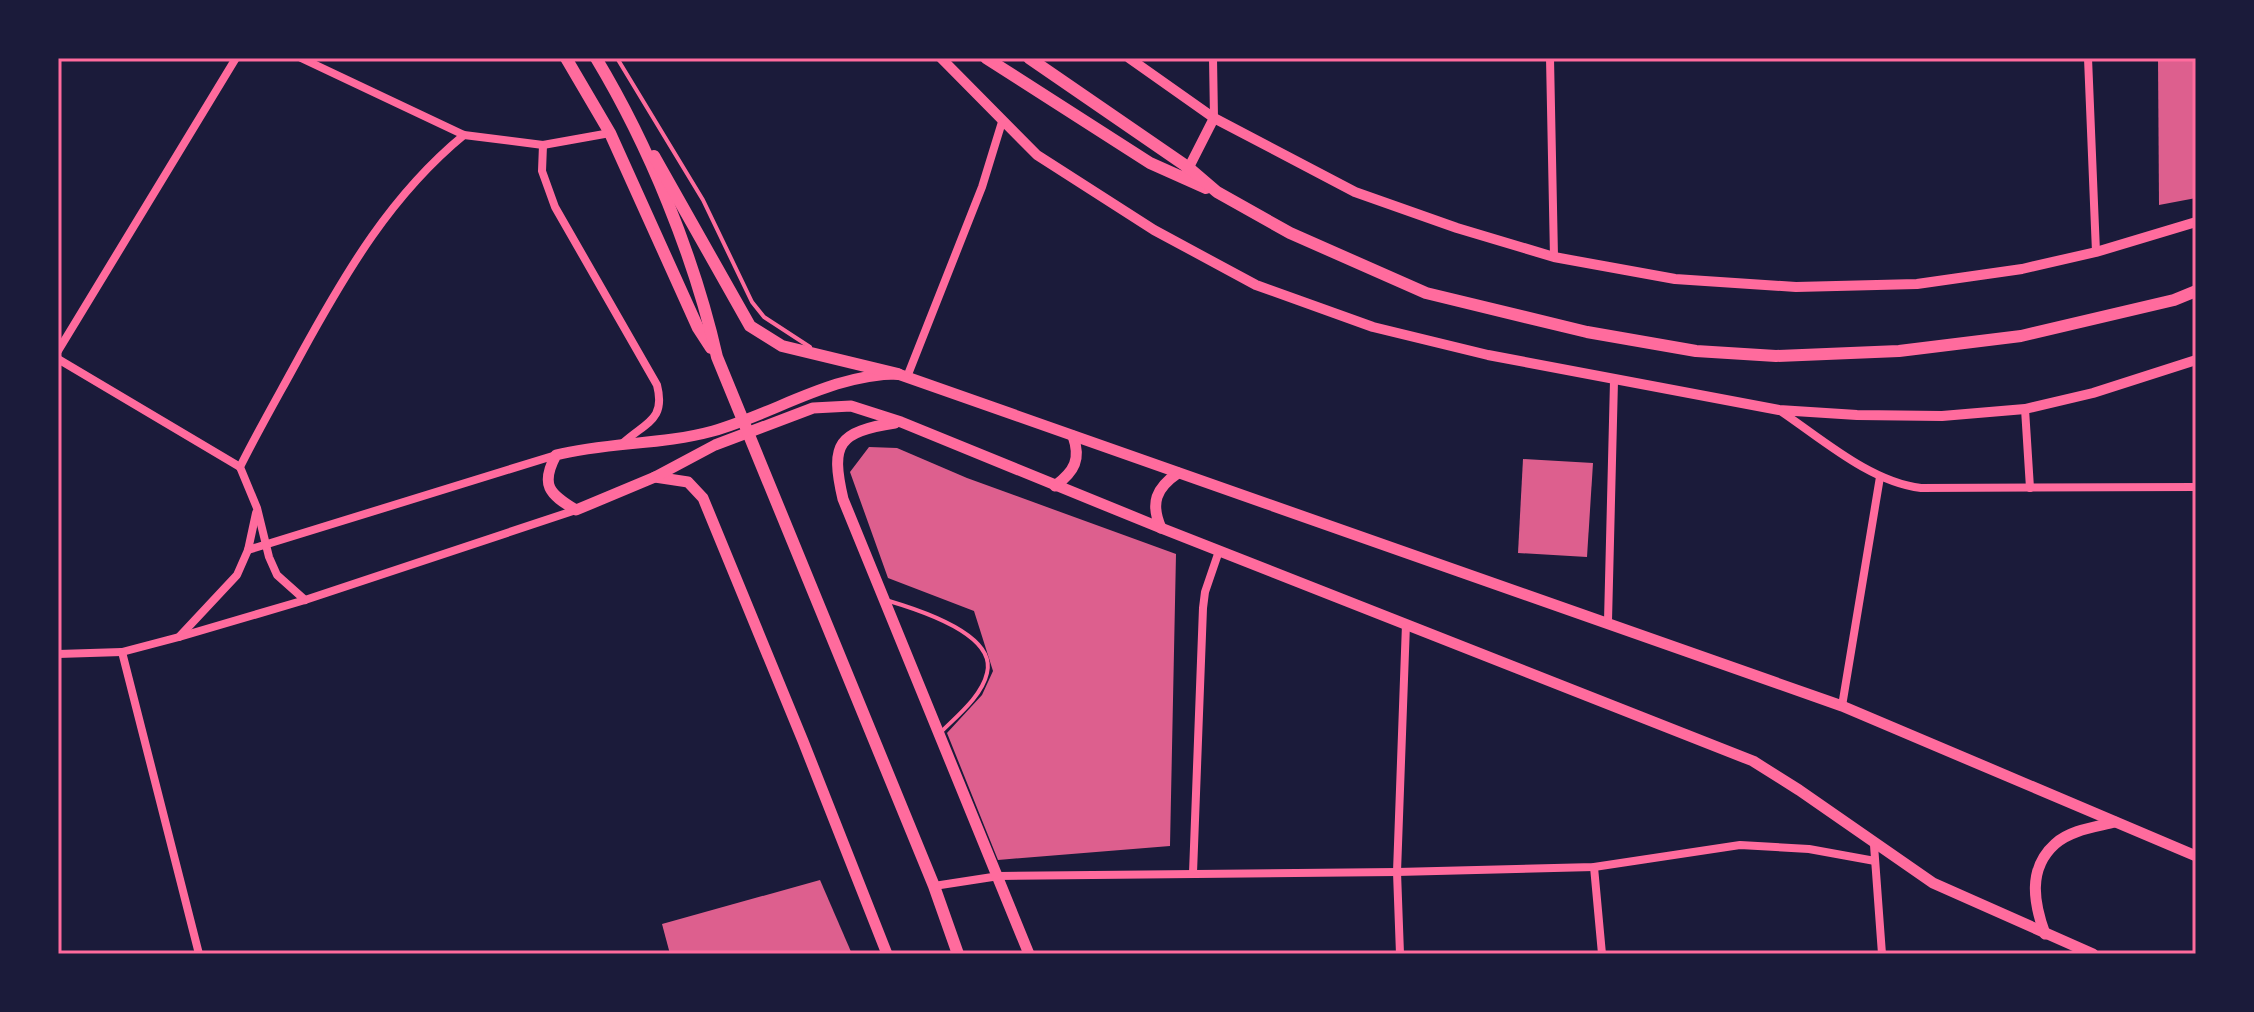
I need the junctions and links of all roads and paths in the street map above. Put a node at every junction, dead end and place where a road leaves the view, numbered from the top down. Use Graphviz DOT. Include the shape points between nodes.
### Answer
graph roads {
  1 [pos="236,58"];
  2 [pos="301,58"];
  3 [pos="566,58"];
  4 [pos="596,58"];
  5 [pos="617,58"];
  6 [pos="941,58"];
  7 [pos="986,58"];
  8 [pos="1029,58"];
  9 [pos="1129,58"];
  10 [pos="1213,58"];
  11 [pos="1550,58"];
  12 [pos="2088,58"];
  13 [pos="614,88"];
  14 [pos="1214,118"];
  15 [pos="1002,122"];
  16 [pos="610,133"];
  17 [pos="464,135"];
  18 [pos="543,145"];
  19 [pos="1186,174"];
  20 [pos="2196,222"];
  21 [pos="2096,252"];
  22 [pos="1554,257"];
  23 [pos="2196,291"];
  24 [pos="58,351"];
  25 [pos="717,357"];
  26 [pos="58,359"];
  27 [pos="829,359"];
  28 [pos="2196,360"];
  29 [pos="903,376"];
  30 [pos="1614,381"];
  31 [pos="2025,409"];
  32 [pos="1779,410"];
  33 [pos="901,422"];
  34 [pos="1073,436"];
  35 [pos="623,443"];
  36 [pos="556,455"];
  37 [pos="240,467"];
  38 [pos="1178,473"];
  39 [pos="655,477"];
  40 [pos="1880,477"];
  41 [pos="1055,486"];
  42 [pos="2196,487"];
  43 [pos="2030,488"];
  44 [pos="257,508"];
  45 [pos="576,510"];
  46 [pos="1161,528"];
  47 [pos="266,543"];
  48 [pos="248,550"];
  49 [pos="1219,551"];
  50 [pos="305,600"];
  51 [pos="886,600"];
  52 [pos="1608,621"];
  53 [pos="1406,624"];
  54 [pos="179,637"];
  55 [pos="122,652"];
  56 [pos="58,654"];
  57 [pos="1842,706"];
  58 [pos="940,733"];
  59 [pos="2115,821"];
  60 [pos="1874,845"];
  61 [pos="2196,856"];
  62 [pos="1875,861"];
  63 [pos="1594,867"];
  64 [pos="1397,872"];
  65 [pos="1193,873"];
  66 [pos="999,876"];
  67 [pos="934,886"];
  68 [pos="947,929"];
  69 [pos="2045,934"];
  70 [pos="199,954"];
  71 [pos="887,954"];
  72 [pos="947,954"];
  73 [pos="958,954"];
  74 [pos="1029,954"];
  75 [pos="1400,954"];
  76 [pos="1602,954"];
  77 [pos="1882,954"];
  78 [pos="2093,954"];
  1 -- 24 [label="street"];
  2 -- 17 [label="street"];
  3 -- 16 [label="highway"];
  4 -- 13 [label="highway"];
  5 -- 27 [label="lane" via="703,200 752,302 764,317"];
  6 -- 15 [label="street"];
  7 -- 19 [label="highway" via="1104,135"];
  8 -- 19 [label="highway"];
  9 -- 14 [label="street"];
  10 -- 14 [label="street"];
  11 -- 22 [label="street"];
  12 -- 21 [label="street"];
  13 -- 25 [label="highway" via="700,290"];
  13 -- 27 [label="highway" via="750,326 782,346"];
  14 -- 19 [label="street"];
  14 -- 22 [label="street" via="1355,192"];
  15 -- 29 [label="street" via="982,187"];
  15 -- 30 [label="street" via="1037,155 1108,202 1256,285 1373,327"];
  16 -- 18 [label="street"];
  16 -- 25 [label="highway" via="698,328"];
  17 -- 18 [label="street"];
  17 -- 37 [label="street" via="432,161 376,230"];
  18 -- 35 [label="street" via="542,171 555,207 657,385 662,403 656,416"];
  19 -- 23 [label="highway" via="1290,233 1426,293 1587,332 1696,351 1776,356 1899,351 2021,336"];
  20 -- 21 [label="street"];
  21 -- 22 [label="street" via="1917,284 1796,287 1675,279"];
  25 -- 67 [label="highway"];
  26 -- 37 [label="street"];
  27 -- 29 [label="highway"];
  28 -- 31 [label="street"];
  29 -- 34 [label="main road"];
  29 -- 35 [label="main road" via="870,374 710,432"];
  30 -- 32 [label="street"];
  30 -- 52 [label="street"];
  31 -- 32 [label="street" via="1942,416"];
  31 -- 43 [label="street"];
  32 -- 40 [label="street"];
  33 -- 39 [label="main road" via="851,406 813,408 715,445"];
  33 -- 41 [label="main road"];
  33 -- 51 [label="main road" via="852,434 842,443 837,460 843,499"];
  34 -- 38 [label="main road"];
  34 -- 41 [label="main road" via="1076,465"];
  35 -- 36 [label="main road"];
  36 -- 45 [label="main road" via="547,470 547,485"];
  36 -- 47 [label="street"];
  37 -- 44 [label="street"];
  38 -- 46 [label="main road" via="1157,492"];
  38 -- 52 [label="main road"];
  39 -- 45 [label="main road"];
  39 -- 71 [label="main road" via="688,482 703,498"];
  40 -- 43 [label="street" via="1921,488"];
  40 -- 57 [label="street"];
  41 -- 46 [label="main road"];
  42 -- 43 [label="street"];
  44 -- 47 [label="street"];
  44 -- 48 [label="street"];
  45 -- 50 [label="street"];
  46 -- 49 [label="main road"];
  47 -- 48 [label="street"];
  47 -- 50 [label="street" via="277,575"];
  48 -- 54 [label="street" via="237,575"];
  49 -- 53 [label="main road"];
  49 -- 65 [label="street" via="1203,608"];
  50 -- 54 [label="street"];
  51 -- 58 [label="main road"];
  51 -- 58 [label="lane" via="952,626 983,649 988,666 981,687"];
  52 -- 57 [label="main road"];
  53 -- 60 [label="main road" via="1753,761"];
  53 -- 64 [label="street"];
  54 -- 55 [label="street"];
  55 -- 56 [label="street"];
  55 -- 70 [label="street"];
  57 -- 59 [label="main road"];
  58 -- 66 [label="main road"];
  59 -- 61 [label="main road"];
  59 -- 69 [label="main road" via="2064,838 2041,863 2034,889"];
  60 -- 62 [label="street"];
  60 -- 69 [label="main road" via="1933,883"];
  62 -- 63 [label="street" via="1809,849 1740,845"];
  62 -- 77 [label="street"];
  63 -- 64 [label="street"];
  63 -- 76 [label="street"];
  64 -- 65 [label="street"];
  64 -- 75 [label="street"];
  65 -- 66 [label="street"];
  66 -- 67 [label="street"];
  66 -- 74 [label="main road"];
  67 -- 68 [label="highway"];
  68 -- 72 [label="highway"];
  68 -- 73 [label="highway"];
  69 -- 78 [label="main road"];
}
